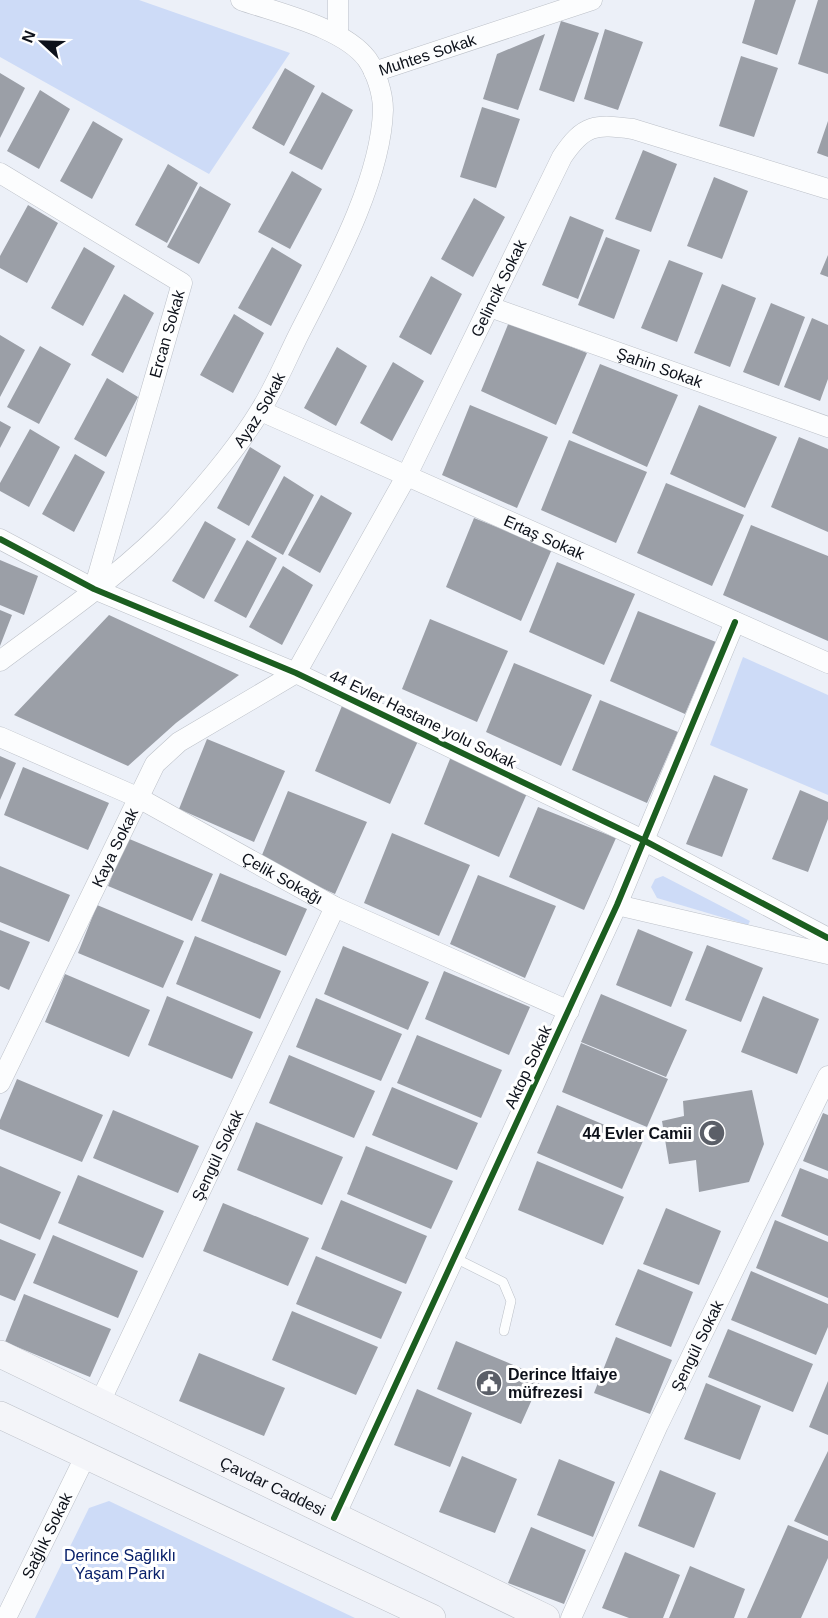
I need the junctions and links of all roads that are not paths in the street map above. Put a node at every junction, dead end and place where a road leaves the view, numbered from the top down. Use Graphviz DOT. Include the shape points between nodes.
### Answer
graph roads {
  1 [pos="241,0"];
  2 [pos="338,0"];
  3 [pos="592,0"];
  4 [pos="338,35"];
  5 [pos="374,72"];
  6 [pos="2,180"];
  7 [pos="828,189"];
  8 [pos="490,307"];
  9 [pos="261,411"];
  10 [pos="828,428"];
  11 [pos="407,475"];
  12 [pos="0,539"];
  13 [pos="94,589"];
  14 [pos="735,622"];
  15 [pos="0,661"];
  16 [pos="828,663"];
  17 [pos="296,673"];
  18 [pos="0,737"];
  19 [pos="136,797"];
  20 [pos="645,841"];
  21 [pos="618,905"];
  22 [pos="335,908"];
  23 [pos="828,938"];
  24 [pos="828,954"];
  25 [pos="569,1011"];
  26 [pos="828,1076"];
  27 [pos="0,1083"];
  28 [pos="454,1258"];
  29 [pos="504,1331"];
  30 [pos="0,1354"];
  31 [pos="100,1402"];
  32 [pos="0,1415"];
  33 [pos="86,1455"];
  34 [pos="334,1518"];
  35 [pos="6,1618"];
  36 [pos="432,1618"];
  37 [pos="546,1618"];
  38 [pos="572,1618"];
  1 -- 4 [label="street, Muhtes Sokak"];
  2 -- 4 [label="street"];
  3 -- 5 [label="street, Muhtes Sokak"];
  4 -- 5 [label="street, Muhtes Sokak" via="355,46"];
  5 -- 9 [label="street, Ayaz Sokak" via="383,108 381,136 371,171 332,270"];
  6 -- 13 [label="street, Ercan Sokak" via="182,283"];
  7 -- 8 [label="street, Gelincik Sokak" via="633,129 607,126 588,130 575,137 562,157"];
  8 -- 10 [label="street, Şahin Sokak"];
  8 -- 11 [label="street, Gelincik Sokak"];
  9 -- 11 [label="street, Ertaş Sokak"];
  9 -- 13 [label="street, Ayaz Sokak" via="227,459 176,518 137,556"];
  11 -- 14 [label="street, Ertaş Sokak"];
  11 -- 17 [label="street, Gelincik Sokak"];
  12 -- 13 [label="street, 44 Evler Hastane yolu Sokak"];
  13 -- 15 [label="street, Ayaz Sokak"];
  13 -- 17 [label="street, 44 Evler Hastane yolu Sokak"];
  14 -- 16 [label="street, Ertaş Sokak"];
  14 -- 20 [label="street, Aktop Sokak"];
  17 -- 19 [label="street, Kaya Sokak" via="179,742 155,764"];
  17 -- 20 [label="street, 44 Evler Hastane yolu Sokak"];
  18 -- 19 [label="street, Çelik Sokağı"];
  19 -- 22 [label="street, Çelik Sokağı"];
  19 -- 27 [label="street, Kaya Sokak"];
  20 -- 21 [label="street, Aktop Sokak"];
  20 -- 23 [label="street, 44 Evler Hastane yolu Sokak"];
  21 -- 24 [label="street"];
  21 -- 25 [label="street, Aktop Sokak"];
  22 -- 25 [label="street, Çelik Sokağı"];
  22 -- 31 [label="street, Şengül Sokak"];
  25 -- 28 [label="street, Aktop Sokak"];
  26 -- 38 [label="street, Şengül Sokak" via="658,1425"];
  28 -- 29 [label="lane" via="503,1282 511,1301"];
  28 -- 34 [label="street, Aktop Sokak"];
  30 -- 31 [label="main road, Çavdar Caddesi"];
  31 -- 34 [label="main road, Çavdar Caddesi"];
  32 -- 33 [label="main road"];
  33 -- 35 [label="street, Sağlık Sokak"];
  33 -- 36 [label="main road"];
  34 -- 37 [label="main road, Çavdar Caddesi"];
}
